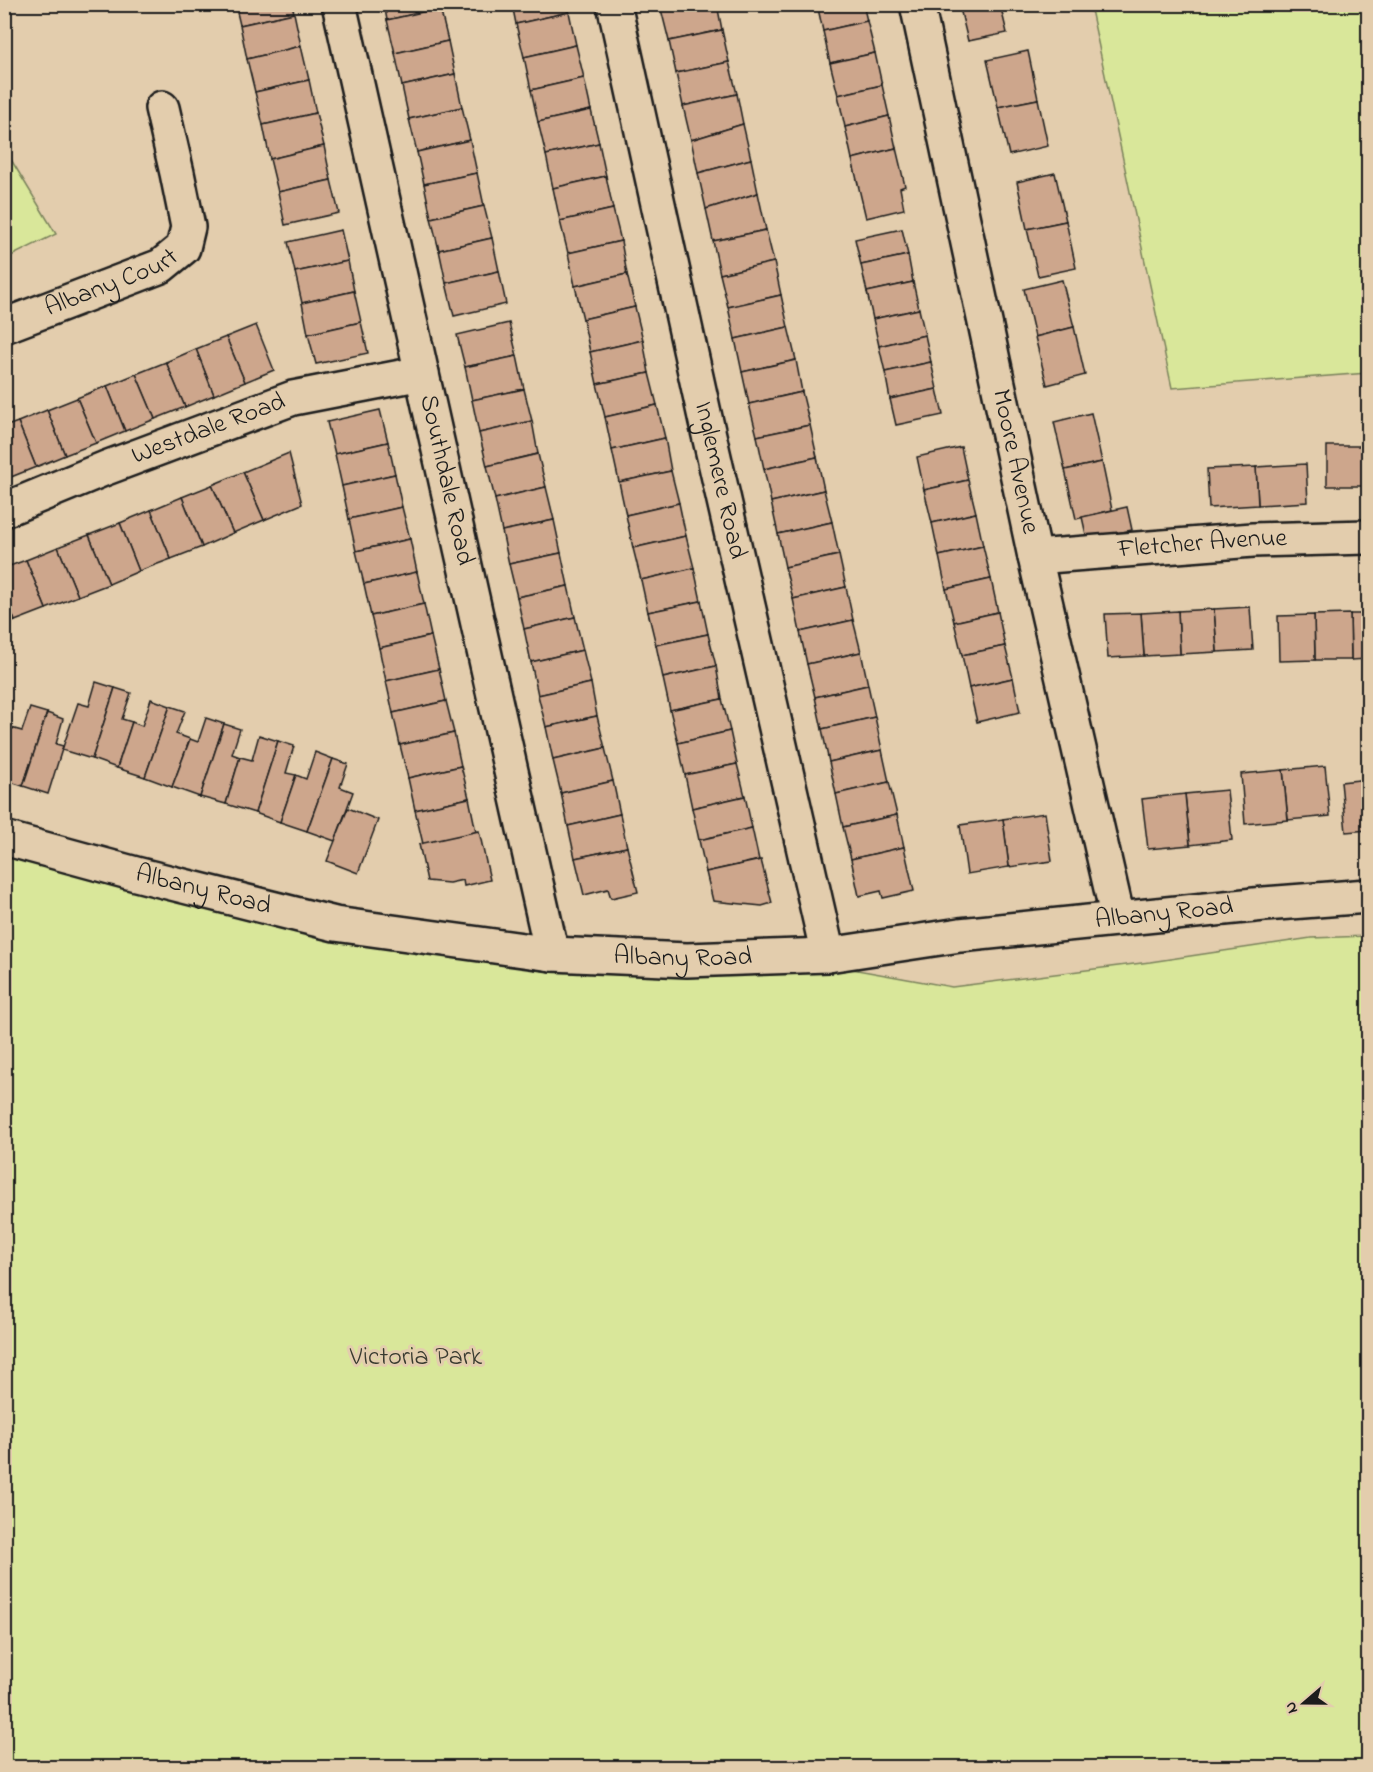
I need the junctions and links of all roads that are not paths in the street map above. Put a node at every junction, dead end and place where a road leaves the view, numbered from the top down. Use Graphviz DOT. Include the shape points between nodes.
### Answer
graph roads {
  1 [pos="339,4"];
  2 [pos="614,4"];
  3 [pos="917,4"];
  4 [pos="162,108"];
  5 [pos="4,326"];
  6 [pos="422,374"];
  7 [pos="4,510"];
  8 [pos="1368,537"];
  9 [pos="1035,556"];
  10 [pos="4,838"];
  11 [pos="1368,896"];
  12 [pos="1118,919"];
  13 [pos="552,954"];
  14 [pos="828,955"];
  1 -- 6 [label="street, Southdale Road"];
  2 -- 14 [label="street, Inglemere Road"];
  3 -- 9 [label="street, Moore Avenue"];
  4 -- 5 [label="street, Albany Court" via="188,227 183,248 161,266"];
  6 -- 7 [label="street, Westdale Road" via="293,399"];
  6 -- 13 [label="street, Southdale Road"];
  8 -- 9 [label="street, Fletcher Avenue" via="1253,540"];
  9 -- 12 [label="street, Moore Avenue"];
  10 -- 13 [label="street, Albany Road" via="335,924"];
  11 -- 12 [label="street, Albany Road"];
  12 -- 14 [label="street, Albany Road" via="960,935"];
  13 -- 14 [label="street, Albany Road" via="687,960"];
}
